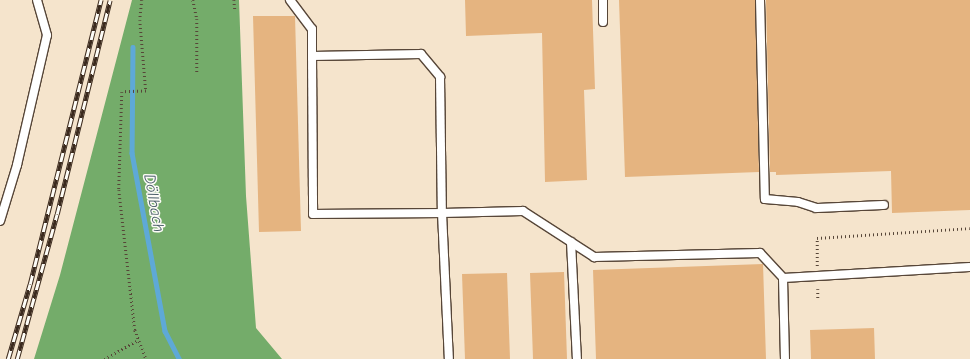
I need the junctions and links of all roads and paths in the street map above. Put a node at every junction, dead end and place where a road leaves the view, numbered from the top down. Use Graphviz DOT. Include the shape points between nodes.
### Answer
graph roads {
  1 [pos="37,0"];
  2 [pos="142,0"];
  3 [pos="193,0"];
  4 [pos="234,0"];
  5 [pos="290,0"];
  6 [pos="603,0"];
  7 [pos="760,0"];
  8 [pos="235,9"];
  9 [pos="603,22"];
  10 [pos="312,56"];
  11 [pos="197,74"];
  12 [pos="884,205"];
  13 [pos="442,212"];
  14 [pos="0,221"];
  15 [pos="970,228"];
  16 [pos="571,242"];
  17 [pos="970,266"];
  18 [pos="817,267"];
  19 [pos="783,278"];
  20 [pos="818,288"];
  21 [pos="818,299"];
  22 [pos="138,340"];
  23 [pos="104,359"];
  24 [pos="146,359"];
  25 [pos="449,359"];
  26 [pos="577,359"];
  27 [pos="785,359"];
  1 -- 14 [label="lane" via="47,35"];
  2 -- 22 [label="path" via="140,20 146,91 122,92 119,190"];
  3 -- 11 [label="path" via="197,19"];
  4 -- 8 [label="path"];
  5 -- 10 [label="lane" via="312,29"];
  6 -- 9 [label="lane"];
  7 -- 12 [label="lane" via="765,200 798,202 816,208"];
  10 -- 13 [label="lane" via="421,54 440,76"];
  10 -- 13 [label="lane" via="313,214"];
  13 -- 16 [label="lane" via="523,211"];
  13 -- 25 [label="lane"];
  15 -- 18 [label="path" via="817,238"];
  16 -- 19 [label="lane" via="594,257 760,253"];
  16 -- 26 [label="lane"];
  17 -- 19 [label="lane"];
  19 -- 27 [label="lane"];
  20 -- 21 [label="path"];
  22 -- 23 [label="path"];
  22 -- 24 [label="path"];
}
